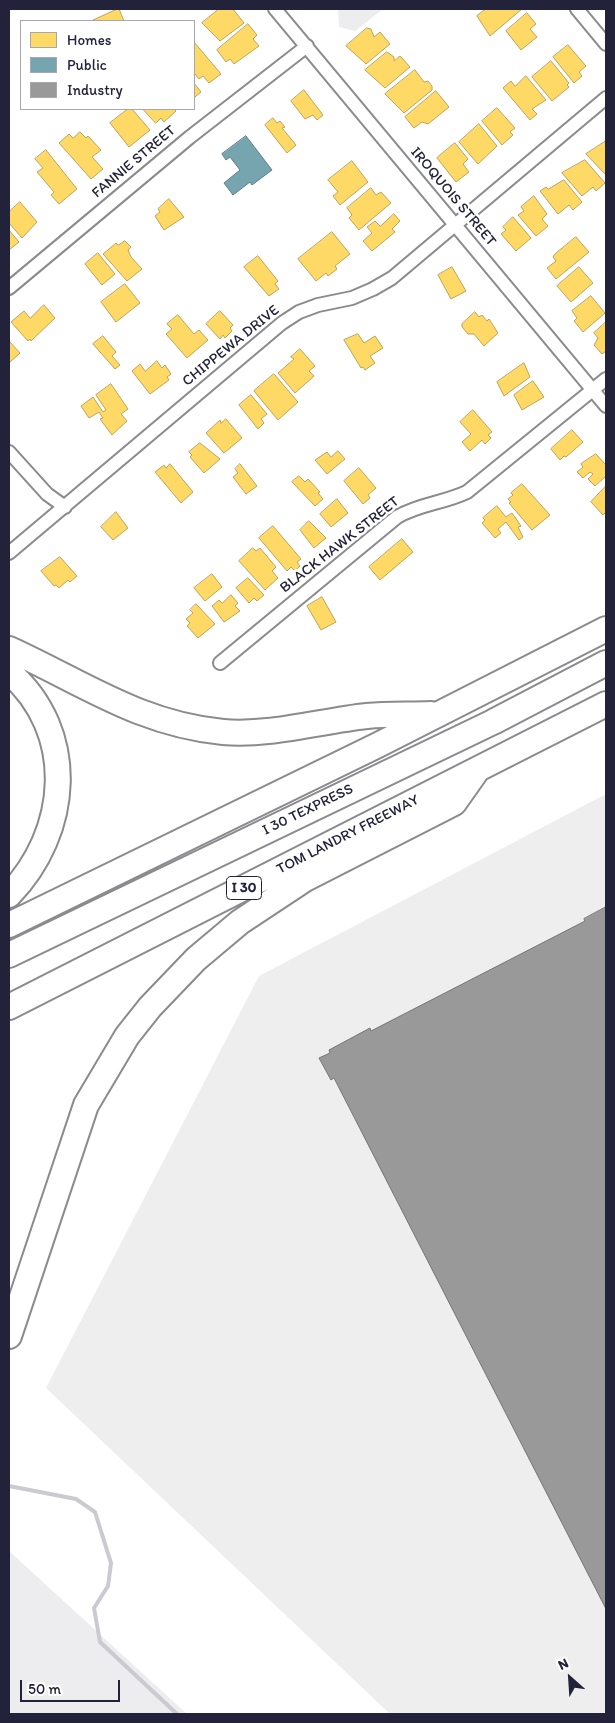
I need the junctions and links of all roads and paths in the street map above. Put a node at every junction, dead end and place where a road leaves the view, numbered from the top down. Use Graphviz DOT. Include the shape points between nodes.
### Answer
graph roads {
  1 [pos="275,9"];
  2 [pos="577,9"];
  3 [pos="606,44"];
  4 [pos="307,46"];
  5 [pos="606,98"];
  6 [pos="456,225"];
  7 [pos="9,288"];
  8 [pos="606,379"];
  9 [pos="593,390"];
  10 [pos="606,406"];
  11 [pos="9,452"];
  12 [pos="64,507"];
  13 [pos="9,553"];
  14 [pos="606,629"];
  15 [pos="9,649"];
  16 [pos="220,663"];
  17 [pos="606,663"];
  18 [pos="9,672"];
  19 [pos="606,704"];
  20 [pos="440,714"];
  21 [pos="478,769"];
  22 [pos="9,895"];
  23 [pos="9,925"];
  24 [pos="9,955"];
  25 [pos="9,1006"];
  26 [pos="9,1336"];
  1 -- 4 [label="street, IROQUOIS STREET"];
  2 -- 3 [label="street"];
  4 -- 6 [label="street, IROQUOIS STREET"];
  4 -- 7 [label="street, FANNIE STREET" via="190,137"];
  5 -- 6 [label="street, CHIPPEWA DRIVE"];
  6 -- 9 [label="street, IROQUOIS STREET"];
  6 -- 12 [label="street, CHIPPEWA DRIVE" via="392,278 373,289 299,312 282,323"];
  8 -- 9 [label="street, BLACK HAWK STREET"];
  9 -- 10 [label="street, IROQUOIS STREET"];
  9 -- 16 [label="street, BLACK HAWK STREET" via="467,492 397,516"];
  11 -- 12 [label="street" via="47,494"];
  12 -- 13 [label="street, CHIPPEWA DRIVE"];
  14 -- 20 [label="highway"];
  15 -- 20 [label="highway" via="111,702 163,720 224,732 269,730 366,716"];
  17 -- 24 [label="highway, I 30 TEXPRESS" via="493,722"];
  18 -- 22 [label="highway" via="26,688 44,719 52,740 59,780 46,842 27,876"];
  19 -- 21 [label="highway, TOM LANDRY FREEWAY / I 30"];
  20 -- 23 [label="highway"];
  21 -- 25 [label="highway, TOM LANDRY FREEWAY / I 30"];
  21 -- 26 [label="highway" via="454,803 305,879 240,922 196,959 150,1007 127,1036 86,1105"];
}
